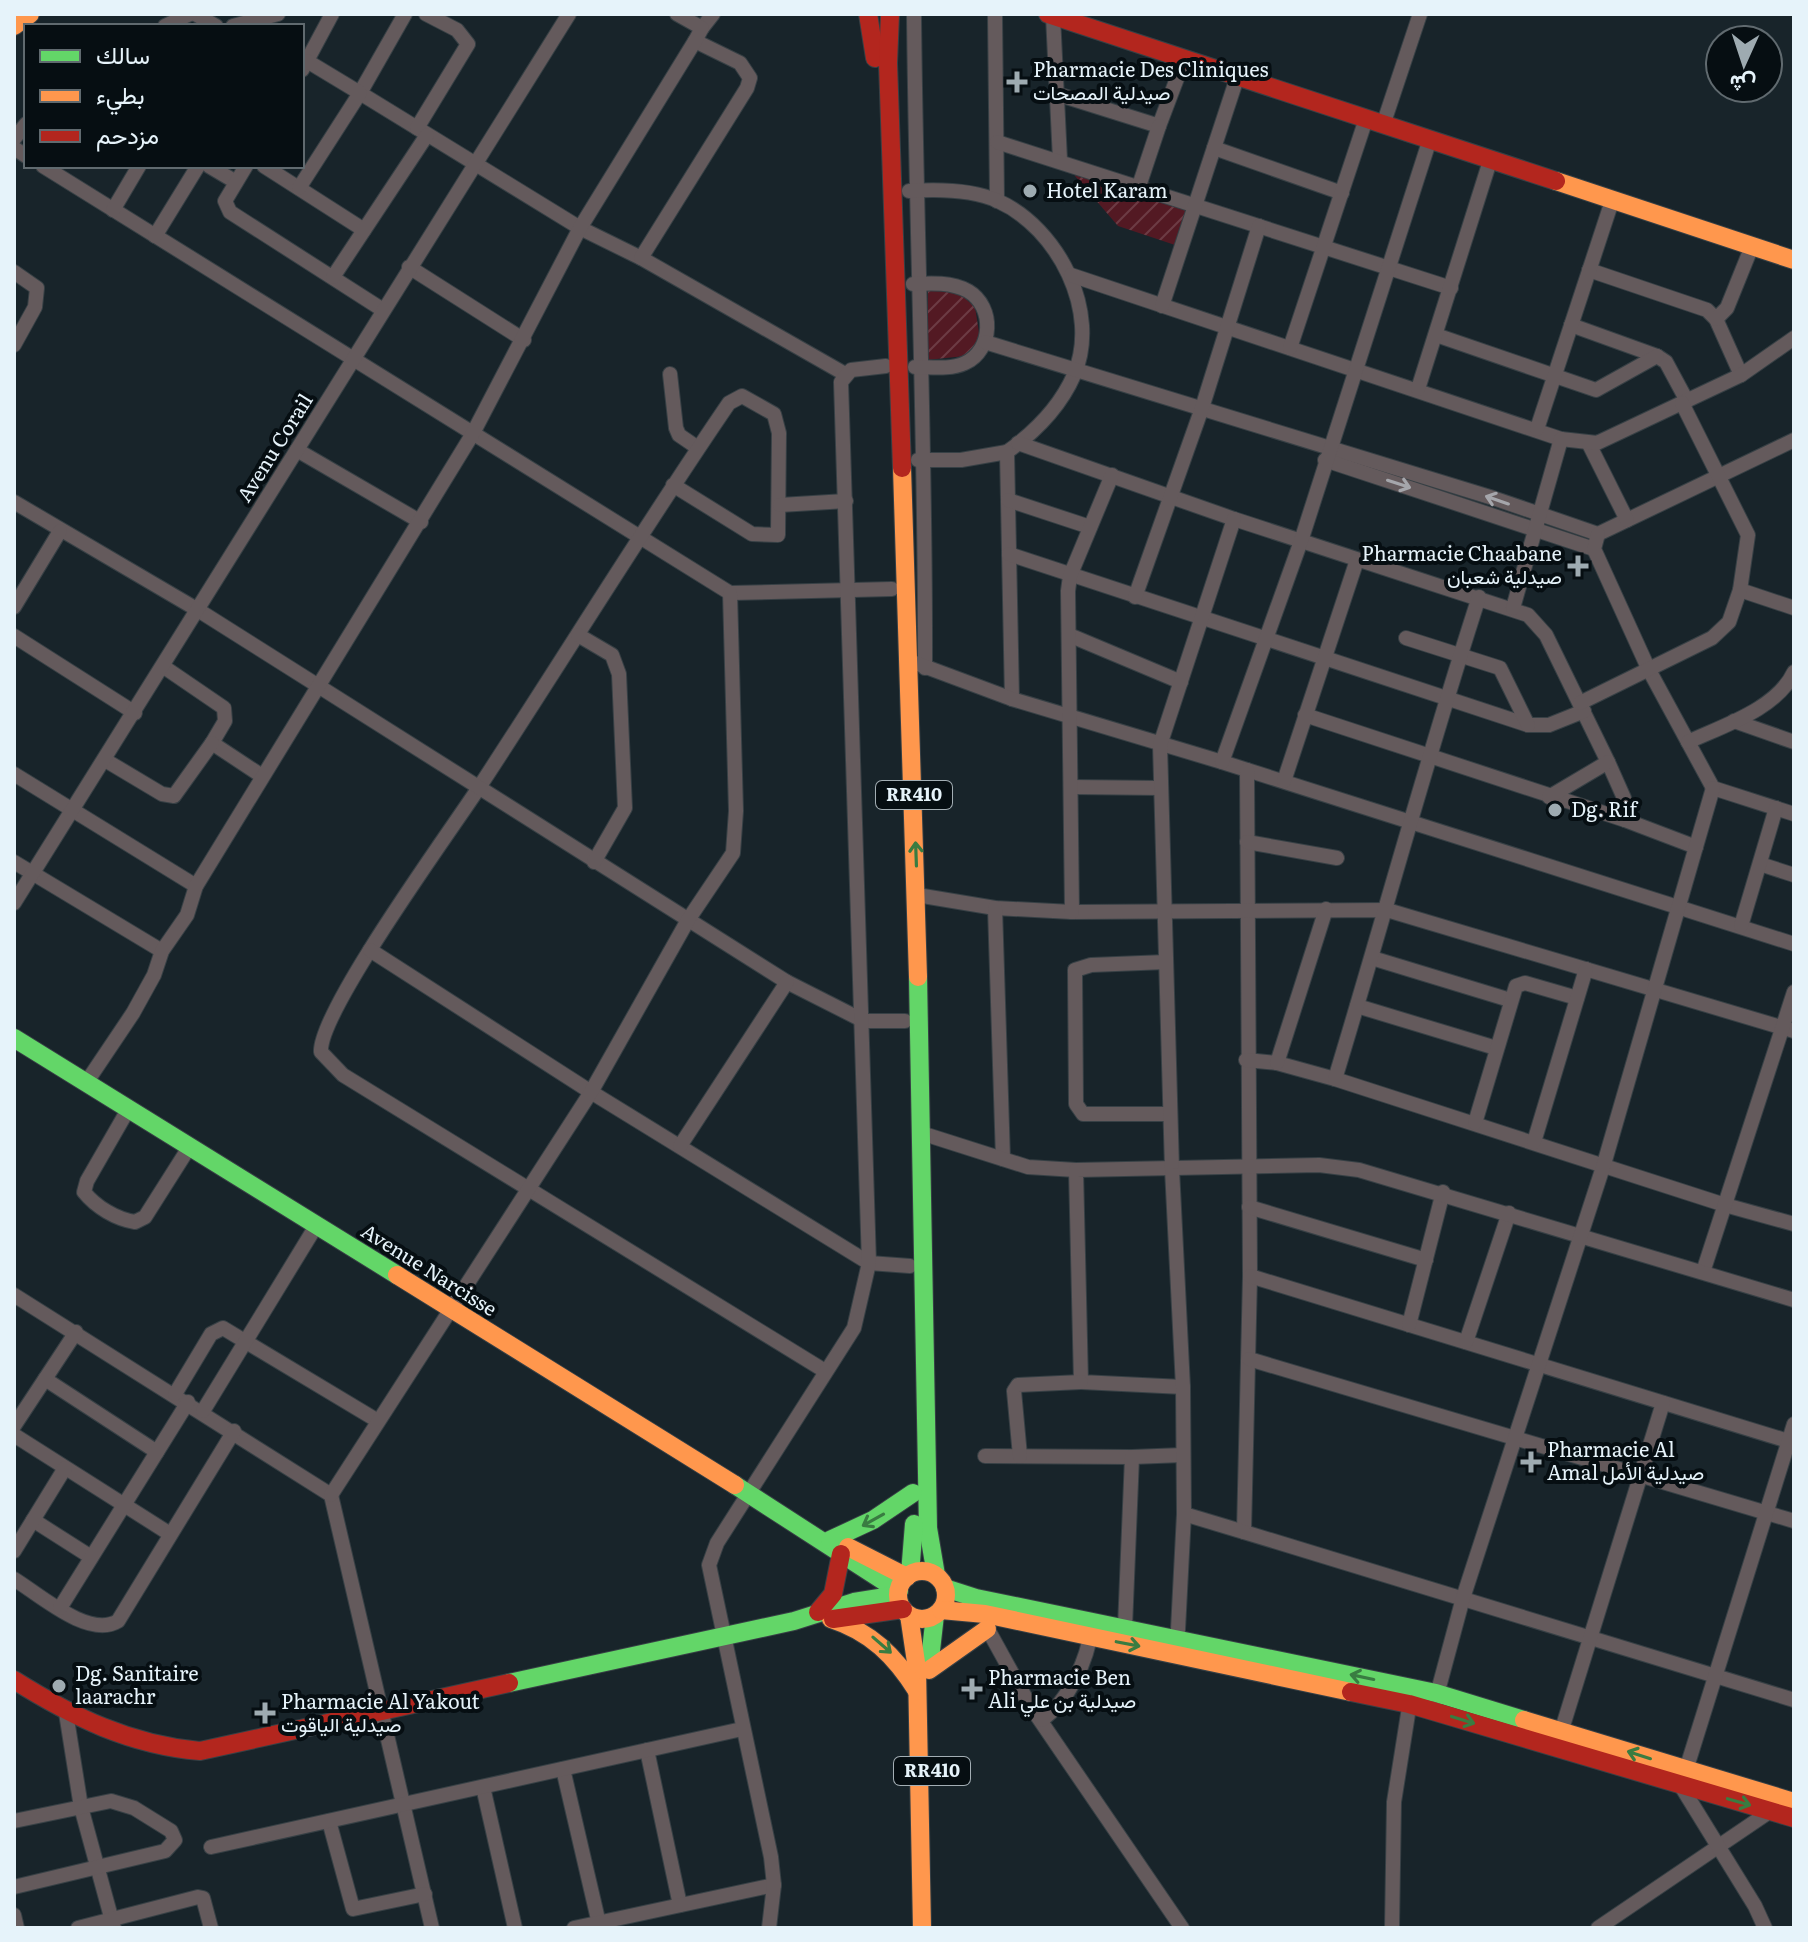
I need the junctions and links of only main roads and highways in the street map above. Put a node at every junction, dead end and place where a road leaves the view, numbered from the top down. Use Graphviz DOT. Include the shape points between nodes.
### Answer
graph roads {
  1 [pos="30,14"];
  2 [pos="868,14"];
  3 [pos="890,14"];
  4 [pos="1051,15"];
  5 [pos="14,26"];
  6 [pos="1794,260"];
  7 [pos="892,367"];
  8 [pos="14,1038"];
  9 [pos="913,1493"];
  10 [pos="831,1544"];
  11 [pos="941,1582"];
  12 [pos="904,1594"];
  13 [pos="938,1612"];
  14 [pos="823,1617"];
  15 [pos="986,1621"];
  16 [pos="1092,1629"];
  17 [pos="1178,1646"];
  18 [pos="929,1670"];
  19 [pos="14,1680"];
  20 [pos="917,1691"];
  21 [pos="1435,1702"];
  22 [pos="1684,1778"];
  23 [pos="1782,1804"];
  24 [pos="1794,1818"];
  25 [pos="922,1928"];
  26 [pos="935,1928"];
  1 -- 5 [label="main road"];
  2 -- 7 [label="main road, RR410" via="876,63"];
  3 -- 7 [label="main road, RR410"];
  4 -- 6 [label="main road"];
  7 -- 9 [label="main road, RR410" via="892,589"];
  11 -- 7 [label="main road, RR410, one-way" via="928,1540 918,665"];
  8 -- 10 [label="main road, Avenue Narcisse"];
  9 -- 10 [label="main road, one-way"];
  9 -- 12 [label="main road, RR410" via="914,1539"];
  10 -- 12 [label="main road, Avenue Narcisse"];
  10 -- 14 [label="main road" via="833,1594"];
  11 -- 12 [label="main road" via="923,1571"];
  11 -- 13 [label="main road, RR410"];
  11 -- 16 [label="main road" via="976,1598"];
  12 -- 13 [label="main road" via="927,1619"];
  12 -- 14 [label="main road" via="854,1602"];
  12 -- 20 [label="main road, RR410"];
  13 -- 15 [label="main road"];
  13 -- 18 [label="main road, RR410"];
  14 -- 19 [label="main road" via="200,1751 140,1744 66,1713"];
  14 -- 20 [label="main road, one-way" via="877,1640"];
  15 -- 16 [label="main road"];
  15 -- 18 [label="main road"];
  16 -- 17 [label="main road, one-way"];
  16 -- 17 [label="main road" via="1125,1627"];
  17 -- 21 [label="main road"];
  18 -- 26 [label="main road, RR410"];
  20 -- 25 [label="main road, RR410"];
  21 -- 22 [label="main road, one-way"];
  22 -- 21 [label="main road, one-way" via="1562,1729"];
  22 -- 23 [label="main road"];
  23 -- 24 [label="main road"];
}
